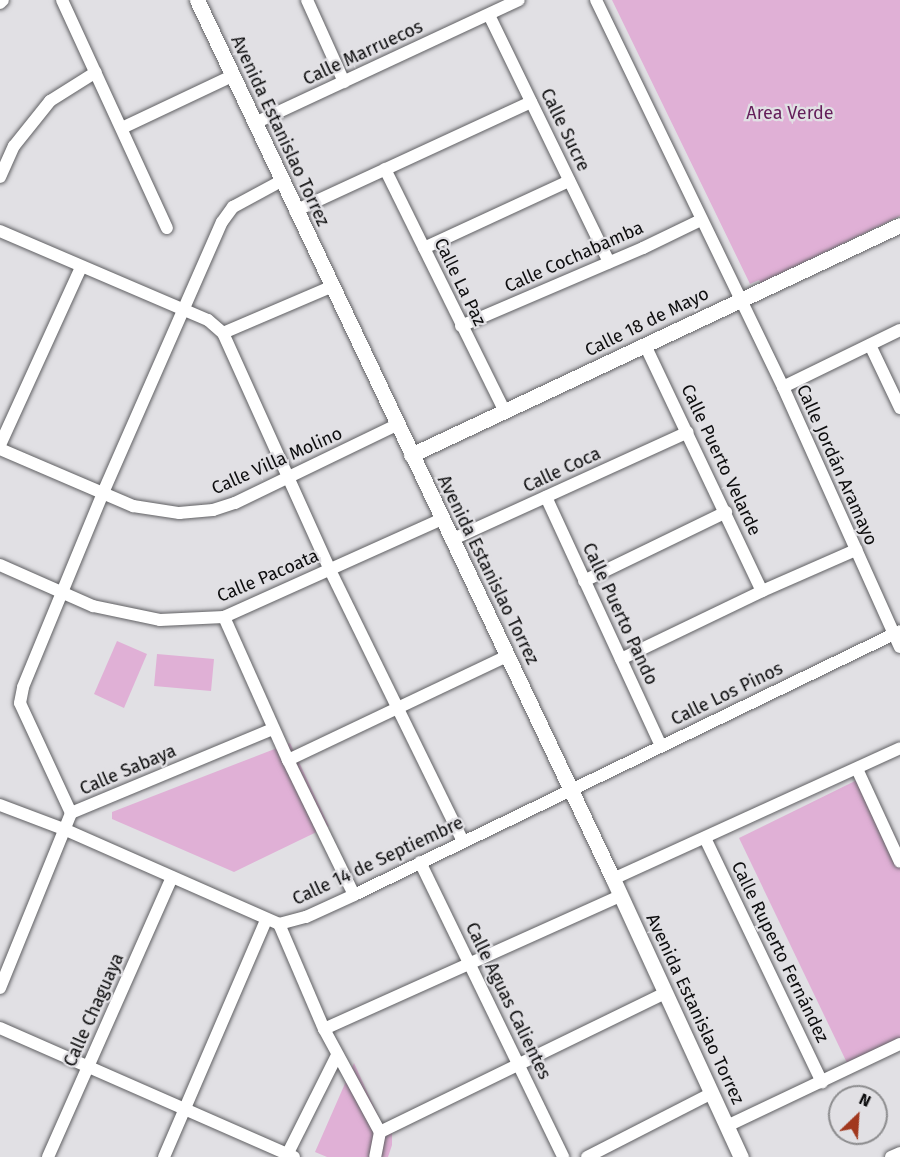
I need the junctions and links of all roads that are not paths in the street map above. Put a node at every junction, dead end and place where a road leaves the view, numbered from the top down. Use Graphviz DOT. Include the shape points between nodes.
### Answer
graph roads {
  1 [pos="62,0"];
  2 [pos="197,0"];
  3 [pos="307,0"];
  4 [pos="519,0"];
  5 [pos="596,0"];
  6 [pos="489,15"];
  7 [pos="96,72"];
  8 [pos="234,75"];
  9 [pos="344,82"];
  10 [pos="531,102"];
  11 [pos="255,123"];
  12 [pos="122,128"];
  13 [pos="385,168"];
  14 [pos="0,177"];
  15 [pos="281,181"];
  16 [pos="570,181"];
  17 [pos="295,211"];
  18 [pos="701,219"];
  19 [pos="900,225"];
  20 [pos="167,228"];
  21 [pos="0,231"];
  22 [pos="424,248"];
  23 [pos="609,262"];
  24 [pos="81,267"];
  25 [pos="331,287"];
  26 [pos="740,298"];
  27 [pos="183,310"];
  28 [pos="461,326"];
  29 [pos="900,330"];
  30 [pos="222,333"];
  31 [pos="645,345"];
  32 [pos="870,345"];
  33 [pos="783,387"];
  34 [pos="900,408"];
  35 [pos="504,410"];
  36 [pos="396,425"];
  37 [pos="688,432"];
  38 [pos="0,447"];
  39 [pos="411,455"];
  40 [pos="290,477"];
  41 [pos="102,495"];
  42 [pos="546,497"];
  43 [pos="726,512"];
  44 [pos="442,519"];
  45 [pos="451,540"];
  46 [pos="856,550"];
  47 [pos="0,566"];
  48 [pos="330,570"];
  49 [pos="584,581"];
  50 [pos="62,591"];
  51 [pos="762,591"];
  52 [pos="224,617"];
  53 [pos="897,633"];
  54 [pos="900,647"];
  55 [pos="507,656"];
  56 [pos="621,659"];
  57 [pos="399,709"];
  58 [pos="273,729"];
  59 [pos="661,746"];
  60 [pos="900,748"];
  61 [pos="288,760"];
  62 [pos="857,769"];
  63 [pos="570,789"];
  64 [pos="0,805"];
  65 [pos="71,813"];
  66 [pos="66,830"];
  67 [pos="705,838"];
  68 [pos="463,842"];
  69 [pos="420,862"];
  70 [pos="900,862"];
  71 [pos="172,877"];
  72 [pos="613,879"];
  73 [pos="354,895"];
  74 [pos="620,896"];
  75 [pos="266,920"];
  76 [pos="279,924"];
  77 [pos="470,965"];
  78 [pos="0,988"];
  79 [pos="665,993"];
  80 [pos="0,1028"];
  81 [pos="324,1029"];
  82 [pos="900,1044"];
  83 [pos="337,1055"];
  84 [pos="520,1066"];
  85 [pos="88,1067"];
  86 [pos="822,1082"];
  87 [pos="712,1093"];
  88 [pos="184,1109"];
  89 [pos="727,1126"];
  90 [pos="380,1132"];
  91 [pos="900,1153"];
  92 [pos="290,1156"];
  93 [pos="48,1157"];
  94 [pos="164,1157"];
  95 [pos="375,1157"];
  96 [pos="563,1157"];
  97 [pos="587,1157"];
  98 [pos="741,1157"];
  99 [pos="891,1157"];
  1 -- 7 [label="street"];
  2 -- 8 [label="street, Avenida Estanislao Torrez"];
  3 -- 9 [label="street"];
  4 -- 6 [label="street, Calle Marruecos"];
  5 -- 18 [label="street, Calle Jordán Aramayo"];
  6 -- 9 [label="street, Calle Marruecos"];
  6 -- 10 [label="street, Calle Sucre"];
  7 -- 12 [label="street"];
  7 -- 14 [label="street" via="50,100 14,146"];
  8 -- 11 [label="street, Avenida Estanislao Torrez"];
  8 -- 12 [label="street"];
  9 -- 11 [label="street, Calle Marruecos"];
  10 -- 13 [label="street"];
  10 -- 16 [label="street, Calle Sucre"];
  11 -- 15 [label="street, Avenida Estanislao Torrez"];
  12 -- 20 [label="street"];
  13 -- 17 [label="street"];
  13 -- 22 [label="street, Calle La Paz"];
  15 -- 17 [label="street, Avenida Estanislao Torrez"];
  15 -- 27 [label="street" via="227,213"];
  16 -- 22 [label="street"];
  16 -- 23 [label="street, Calle Sucre"];
  17 -- 25 [label="street, Avenida Estanislao Torrez"];
  18 -- 23 [label="street, Calle Cochabamba"];
  18 -- 26 [label="street, Calle Jordán Aramayo"];
  19 -- 26 [label="street, Calle 18 de Mayo"];
  21 -- 24 [label="street"];
  22 -- 28 [label="street, Calle La Paz"];
  23 -- 28 [label="street, Calle Cochabamba"];
  24 -- 27 [label="street"];
  24 -- 38 [label="street"];
  25 -- 30 [label="street"];
  25 -- 36 [label="street, Avenida Estanislao Torrez"];
  26 -- 31 [label="street, Calle 18 de Mayo"];
  26 -- 33 [label="street, Calle Jordán Aramayo"];
  27 -- 30 [label="street" via="208,320"];
  27 -- 41 [label="street"];
  28 -- 35 [label="street, Calle La Paz"];
  29 -- 32 [label="street"];
  30 -- 40 [label="street"];
  31 -- 35 [label="street, Calle 18 de Mayo"];
  31 -- 37 [label="street, Calle Puerto Velarde"];
  32 -- 33 [label="street"];
  32 -- 34 [label="street"];
  33 -- 46 [label="street, Calle Jordán Aramayo"];
  35 -- 39 [label="street, Calle 18 de Mayo"];
  36 -- 39 [label="street, Avenida Estanislao Torrez"];
  36 -- 40 [label="street, Calle Villa Molino"];
  37 -- 42 [label="street, Calle Coca"];
  37 -- 43 [label="street, Calle Puerto Velarde"];
  38 -- 41 [label="street, Calle Villa Molino"];
  39 -- 44 [label="street, Avenida Estanislao Torrez"];
  40 -- 41 [label="street, Calle Villa Molino" via="213,510 152,510"];
  40 -- 48 [label="street"];
  41 -- 50 [label="street"];
  42 -- 45 [label="street, Calle Coca"];
  42 -- 49 [label="street, Calle Puerto Pando"];
  43 -- 49 [label="street"];
  43 -- 51 [label="street, Calle Puerto Velarde"];
  44 -- 45 [label="street, Avenida Estanislao Torrez"];
  44 -- 48 [label="street, Calle Pacoata"];
  45 -- 55 [label="street, Avenida Estanislao Torrez"];
  46 -- 51 [label="street"];
  46 -- 53 [label="street, Calle Jordán Aramayo"];
  47 -- 50 [label="street, Calle Pacoata"];
  48 -- 52 [label="street, Calle Pacoata"];
  48 -- 57 [label="street"];
  49 -- 56 [label="street, Calle Puerto Pando"];
  50 -- 52 [label="street, Calle Pacoata" via="93,606 160,620"];
  50 -- 65 [label="street" via="20,703"];
  51 -- 56 [label="street"];
  52 -- 58 [label="street"];
  53 -- 54 [label="street, Calle Jordán Aramayo"];
  53 -- 59 [label="street, Calle Los Pinos"];
  55 -- 57 [label="street"];
  55 -- 63 [label="street, Avenida Estanislao Torrez"];
  56 -- 59 [label="street, Calle Puerto Pando"];
  57 -- 61 [label="street"];
  57 -- 68 [label="street"];
  58 -- 61 [label="street"];
  58 -- 65 [label="street, Calle Sabaya"];
  59 -- 63 [label="street, Calle Los Pinos"];
  60 -- 62 [label="street"];
  61 -- 73 [label="street"];
  62 -- 67 [label="street"];
  62 -- 70 [label="street"];
  63 -- 68 [label="street, Calle 14 de Septiembre"];
  63 -- 72 [label="street, Avenida Estanislao Torrez"];
  64 -- 66 [label="street, Calle 14 de Septiembre"];
  65 -- 66 [label="street, Calle Sabaya"];
  66 -- 71 [label="street, Calle 14 de Septiembre"];
  66 -- 78 [label="street, Calle Sabaya"];
  67 -- 72 [label="street"];
  67 -- 86 [label="street, Calle Ruperto Fernández"];
  68 -- 69 [label="street, Calle 14 de Septiembre"];
  69 -- 73 [label="street, Calle 14 de Septiembre"];
  69 -- 77 [label="street, Calle Aguas Calientes"];
  71 -- 75 [label="street, Calle 14 de Septiembre"];
  71 -- 85 [label="street, Calle Chaguaya"];
  72 -- 74 [label="street, Avenida Estanislao Torrez"];
  73 -- 76 [label="street, Calle 14 de Septiembre" via="306,917"];
  74 -- 77 [label="street"];
  74 -- 79 [label="street, Avenida Estanislao Torrez"];
  75 -- 76 [label="street, Calle 14 de Septiembre"];
  75 -- 88 [label="street"];
  76 -- 81 [label="street"];
  77 -- 81 [label="street"];
  77 -- 84 [label="street, Calle Aguas Calientes"];
  79 -- 84 [label="street"];
  79 -- 87 [label="street, Avenida Estanislao Torrez"];
  80 -- 85 [label="street"];
  81 -- 83 [label="street"];
  82 -- 86 [label="street"];
  83 -- 90 [label="street"];
  83 -- 92 [label="street"];
  84 -- 90 [label="street"];
  84 -- 96 [label="street, Calle Aguas Calientes"];
  85 -- 88 [label="street"];
  85 -- 93 [label="street, Calle Chaguaya"];
  86 -- 89 [label="street"];
  87 -- 89 [label="street, Avenida Estanislao Torrez"];
  87 -- 97 [label="street"];
  88 -- 92 [label="street"];
  88 -- 94 [label="street"];
  89 -- 98 [label="street, Avenida Estanislao Torrez"];
  90 -- 95 [label="street"];
  91 -- 99 [label="street"];
}
